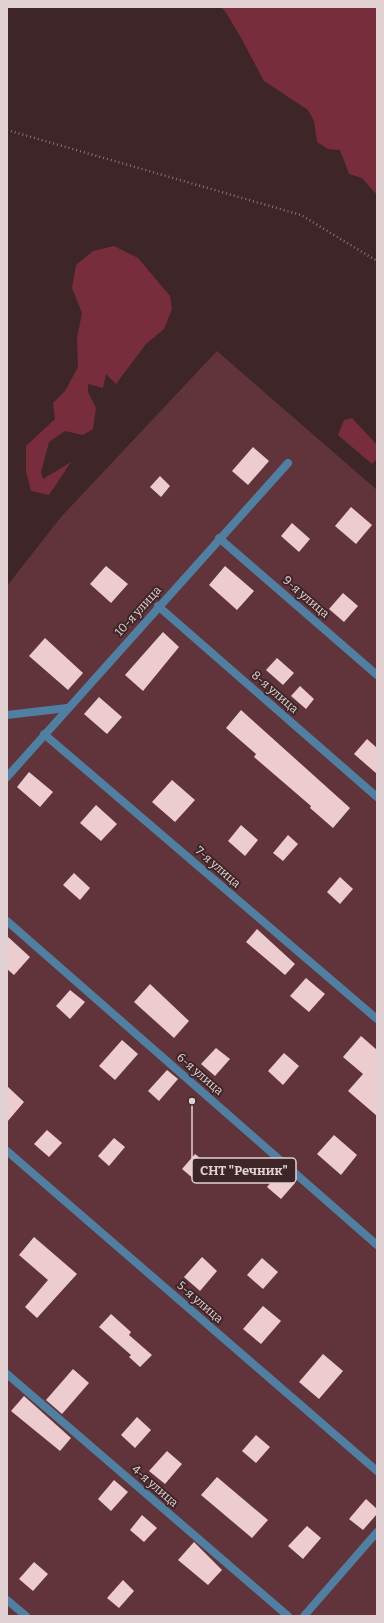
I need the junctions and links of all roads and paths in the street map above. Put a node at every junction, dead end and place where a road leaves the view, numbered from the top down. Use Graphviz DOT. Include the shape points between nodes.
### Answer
graph roads {
  1 [pos="7,130"];
  2 [pos="377,261"];
  3 [pos="288,463"];
  4 [pos="219,538"];
  5 [pos="158,606"];
  6 [pos="377,674"];
  7 [pos="67,708"];
  8 [pos="7,715"];
  9 [pos="44,734"];
  10 [pos="7,777"];
  11 [pos="377,797"];
  12 [pos="7,921"];
  13 [pos="377,1019"];
  14 [pos="7,1151"];
  15 [pos="377,1245"];
  16 [pos="7,1374"];
  17 [pos="377,1471"];
  18 [pos="377,1532"];
  19 [pos="7,1600"];
  20 [pos="26,1616"];
  21 [pos="288,1616"];
  22 [pos="304,1616"];
  1 -- 2 [label="path" via="301,215"];
  3 -- 4 [label="street, 10-я улица"];
  4 -- 5 [label="street, 10-я улица"];
  4 -- 6 [label="street, 9-я улица"];
  5 -- 7 [label="street, 10-я улица"];
  5 -- 11 [label="street, 8-я улица"];
  7 -- 8 [label="street"];
  7 -- 9 [label="street, 10-я улица"];
  9 -- 10 [label="street, 10-я улица"];
  9 -- 13 [label="street, 7-я улица"];
  12 -- 15 [label="street, 6-я улица"];
  14 -- 17 [label="street, 5-я улица"];
  16 -- 21 [label="street, 4-я улица"];
  18 -- 22 [label="street"];
  19 -- 20 [label="street"];
}
